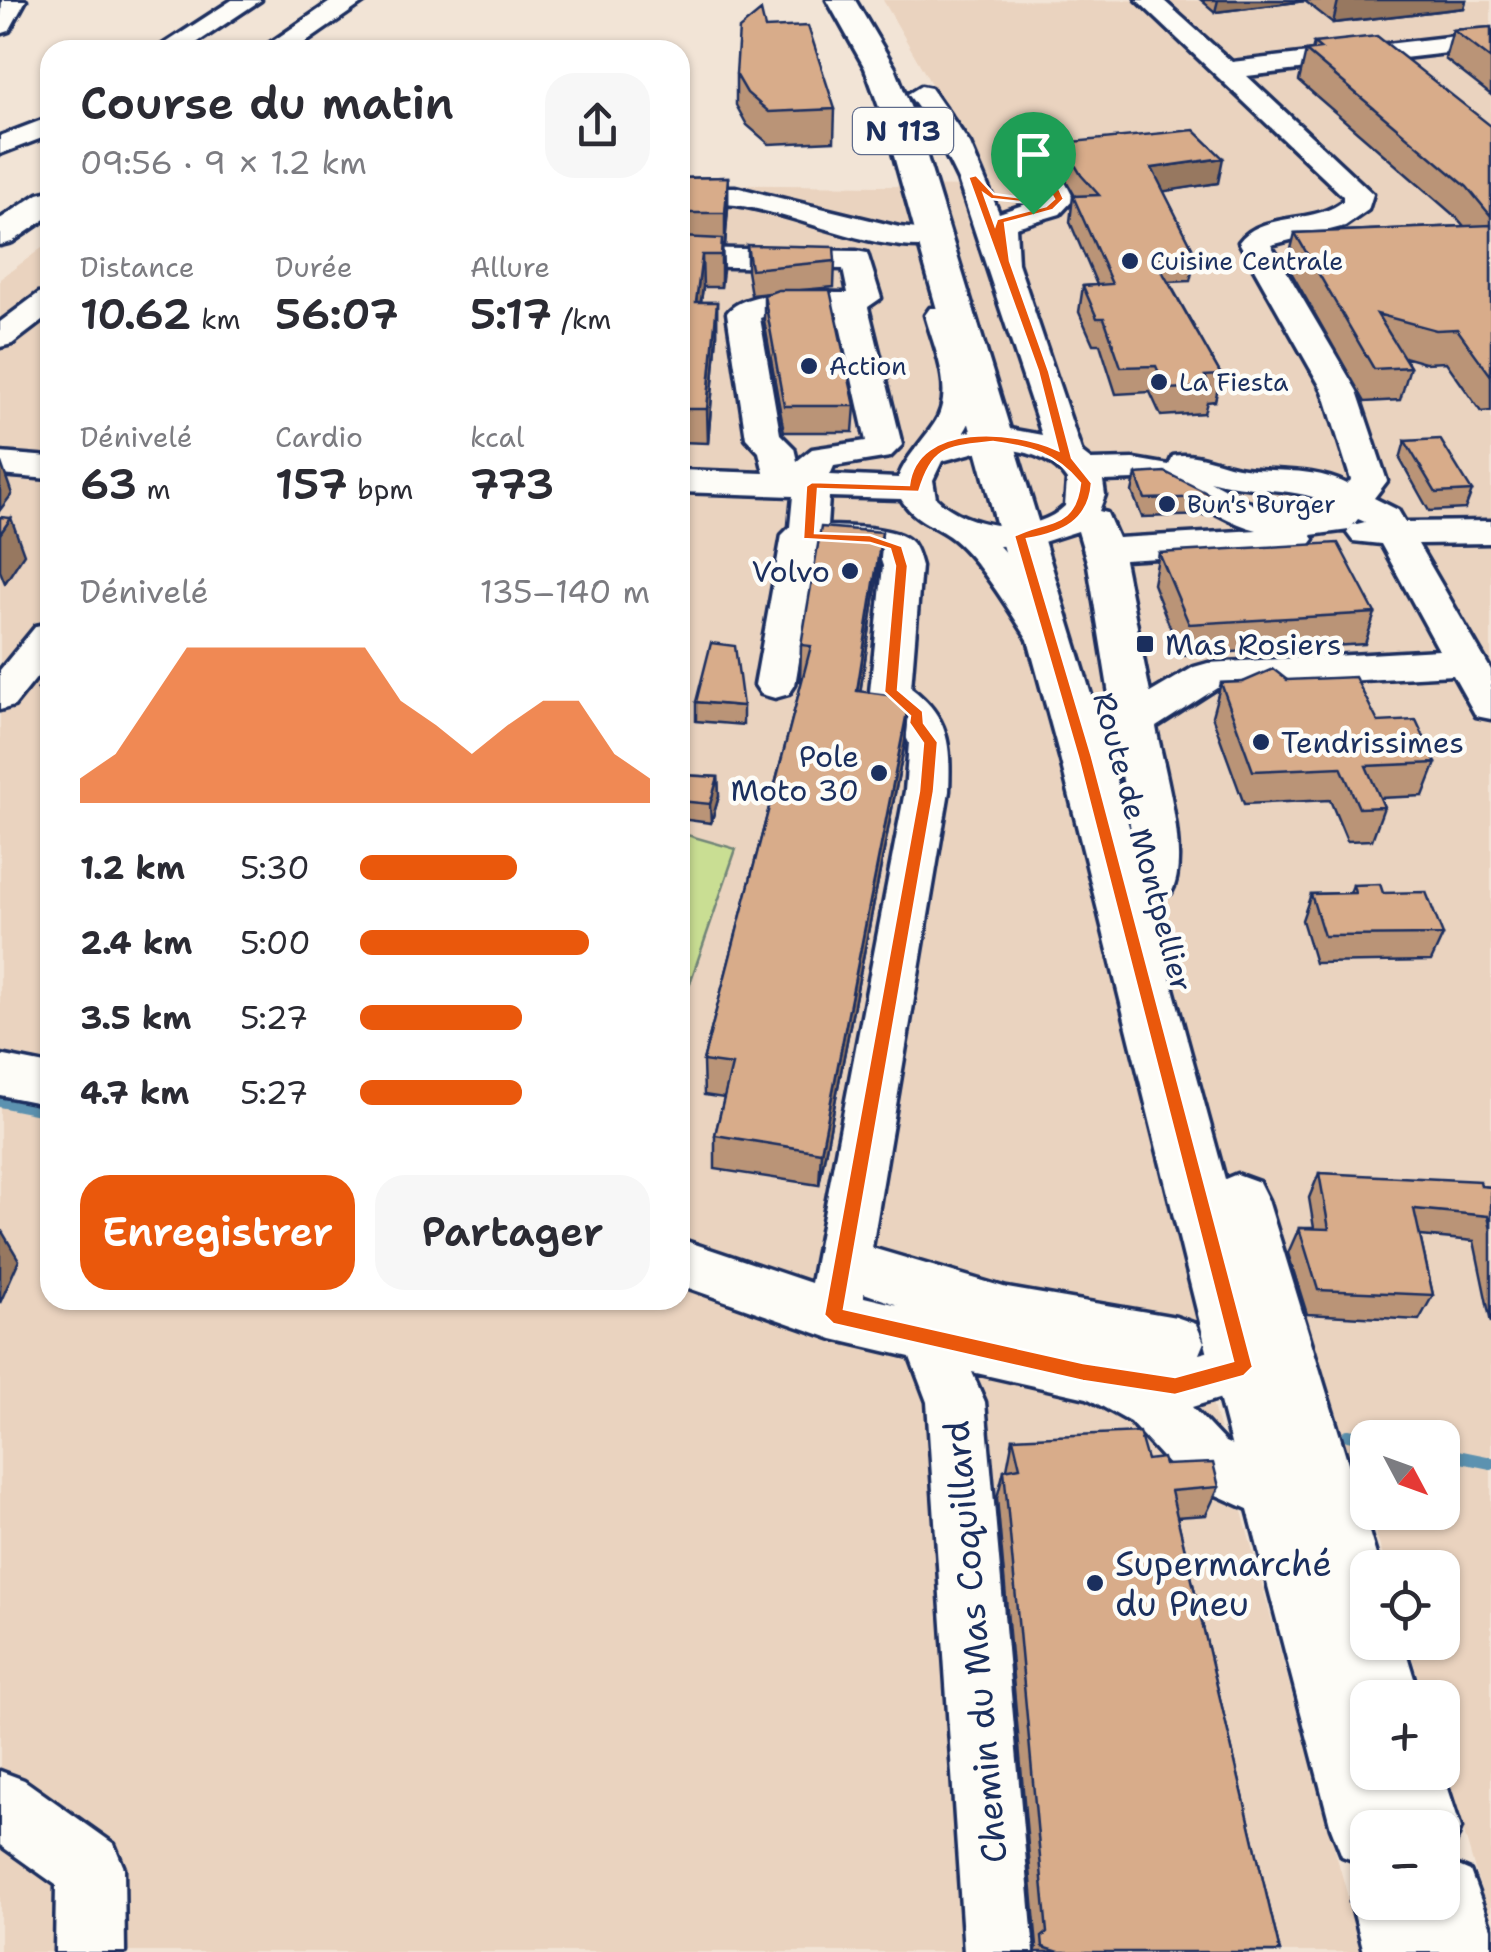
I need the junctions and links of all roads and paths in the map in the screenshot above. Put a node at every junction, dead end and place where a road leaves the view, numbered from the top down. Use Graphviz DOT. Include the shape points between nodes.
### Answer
graph roads {
  1 [pos="14,0"];
  2 [pos="249,0"];
  3 [pos="315,0"];
  4 [pos="353,0"];
  5 [pos="841,0"];
  6 [pos="869,0"];
  7 [pos="1149,0"];
  8 [pos="0,26"];
  9 [pos="184,40"];
  10 [pos="270,40"];
  11 [pos="274,40"];
  12 [pos="1491,40"];
  13 [pos="1390,52"];
  14 [pos="1226,71"];
  15 [pos="1407,77"];
  16 [pos="921,94"];
  17 [pos="40,129"];
  18 [pos="0,146"];
  19 [pos="972,177"];
  20 [pos="40,179"];
  21 [pos="690,196"];
  22 [pos="0,206"];
  23 [pos="40,207"];
  24 [pos="0,235"];
  25 [pos="939,255"];
  26 [pos="690,257"];
  27 [pos="1004,261"];
  28 [pos="851,302"];
  29 [pos="40,307"];
  30 [pos="0,337"];
  31 [pos="993,438"];
  32 [pos="932,453"];
  33 [pos="0,464"];
  34 [pos="40,467"];
  35 [pos="690,481"];
  36 [pos="798,485"];
  37 [pos="1059,487"];
  38 [pos="914,489"];
  39 [pos="1354,499"];
  40 [pos="955,526"];
  41 [pos="1391,530"];
  42 [pos="1491,532"];
  43 [pos="808,536"];
  44 [pos="1104,550"];
  45 [pos="1044,634"];
  46 [pos="40,647"];
  47 [pos="1466,662"];
  48 [pos="775,685"];
  49 [pos="0,697"];
  50 [pos="1491,706"];
  51 [pos="1133,722"];
  52 [pos="1155,881"];
  53 [pos="0,1075"];
  54 [pos="40,1083"];
  55 [pos="844,1261"];
  56 [pos="690,1265"];
  57 [pos="833,1315"];
  58 [pos="930,1337"];
  59 [pos="1176,1342"];
  60 [pos="1244,1367"];
  61 [pos="1083,1372"];
  62 [pos="1279,1496"];
  63 [pos="1379,1680"];
  64 [pos="0,1804"];
  65 [pos="1365,1810"];
  66 [pos="1396,1920"];
  67 [pos="1449,1920"];
  68 [pos="90,1952"];
  69 [pos="999,1952"];
  70 [pos="1405,1952"];
  71 [pos="1458,1952"];
  1 -- 8 [label="street"];
  2 -- 9 [label="street"];
  3 -- 10 [label="main road"];
  4 -- 11 [label="main road"];
  5 -- 25 [label="main road, Route de Montpellier / N 113" via="880,68"];
  6 -- 16 [label="main road, Route de Montpellier / N 113"];
  7 -- 14 [label="street"];
  12 -- 13 [label="street"];
  13 -- 14 [label="street"];
  13 -- 15 [label="street" via="1393,66"];
  14 -- 39 [label="street" via="1358,194 1350,213 1254,242 1340,391 1335,418 1369,480"];
  16 -- 19 [label="street" via="944,118"];
  16 -- 37 [label="main road, Route de Montpellier / N 113" via="976,276"];
  17 -- 18 [label="street"];
  19 -- 27 [label="street"];
  19 -- 27 [label="street" via="991,196 1026,201 1037,191 1037,167 1059,199 1050,208 1000,222"];
  20 -- 22 [label="main road"];
  21 -- 25 [label="street" via="735,196 899,236"];
  23 -- 24 [label="main road"];
  25 -- 31 [label="main road, Route de Montpellier / N 113"];
  25 -- 32 [label="street" via="935,289 960,404"];
  26 -- 28 [label="street" via="856,260 864,298"];
  27 -- 37 [label="street" via="1043,371"];
  28 -- 36 [label="street" via="884,445 825,457"];
  28 -- 36 [label="street" via="774,303 743,313 764,438"];
  29 -- 30 [label="street"];
  31 -- 32 [label="street"];
  31 -- 37 [label="main road, Route de Montpellier / N 113"];
  31 -- 37 [label="street"];
  32 -- 38 [label="street" via="917,470"];
  33 -- 34 [label="street"];
  35 -- 36 [label="street"];
  36 -- 38 [label="street"];
  36 -- 43 [label="street"];
  37 -- 39 [label="street" via="1132,468 1196,485 1222,505 1288,525 1336,522"];
  37 -- 40 [label="street" via="979,534"];
  37 -- 44 [label="street" via="1096,524"];
  37 -- 45 [label="main road, Route de Montpellier / N 113"];
  37 -- 52 [label="main road, Route de Montpellier / N 113"];
  38 -- 40 [label="street" via="925,508"];
  39 -- 41 [label="street" via="1385,518"];
  40 -- 45 [label="street" via="974,564 1010,608"];
  41 -- 42 [label="street"];
  41 -- 44 [label="street"];
  41 -- 47 [label="street"];
  43 -- 48 [label="street" via="801,535"];
  43 -- 55 [label="street" via="896,546 902,566 890,692 918,714 916,723 930,742 927,791"];
  44 -- 51 [label="street"];
  45 -- 60 [label="main road, Route de Montpellier / N 113" via="1085,757"];
  46 -- 49 [label="street"];
  47 -- 50 [label="street"];
  47 -- 51 [label="street" via="1208,676"];
  51 -- 52 [label="street" via="1153,830"];
  52 -- 63 [label="main road, Route de Montpellier / N 113" via="1236,1194"];
  53 -- 54 [label="street"];
  55 -- 57 [label="street"];
  55 -- 59 [label="street" via="896,1284 1058,1325"];
  56 -- 57 [label="street"];
  57 -- 58 [label="street"];
  58 -- 61 [label="street"];
  58 -- 69 [label="street, Chemin du Mas Coquillard" via="956,1402"];
  60 -- 61 [label="street" via="1175,1386"];
  60 -- 62 [label="main road, Route de Montpellier / N 113"];
  61 -- 62 [label="street" via="1150,1404 1204,1461"];
  62 -- 65 [label="main road, Route de Montpellier / N 113"];
  64 -- 68 [label="street" via="90,1868"];
  66 -- 70 [label="main road"];
  67 -- 71 [label="main road"];
}
